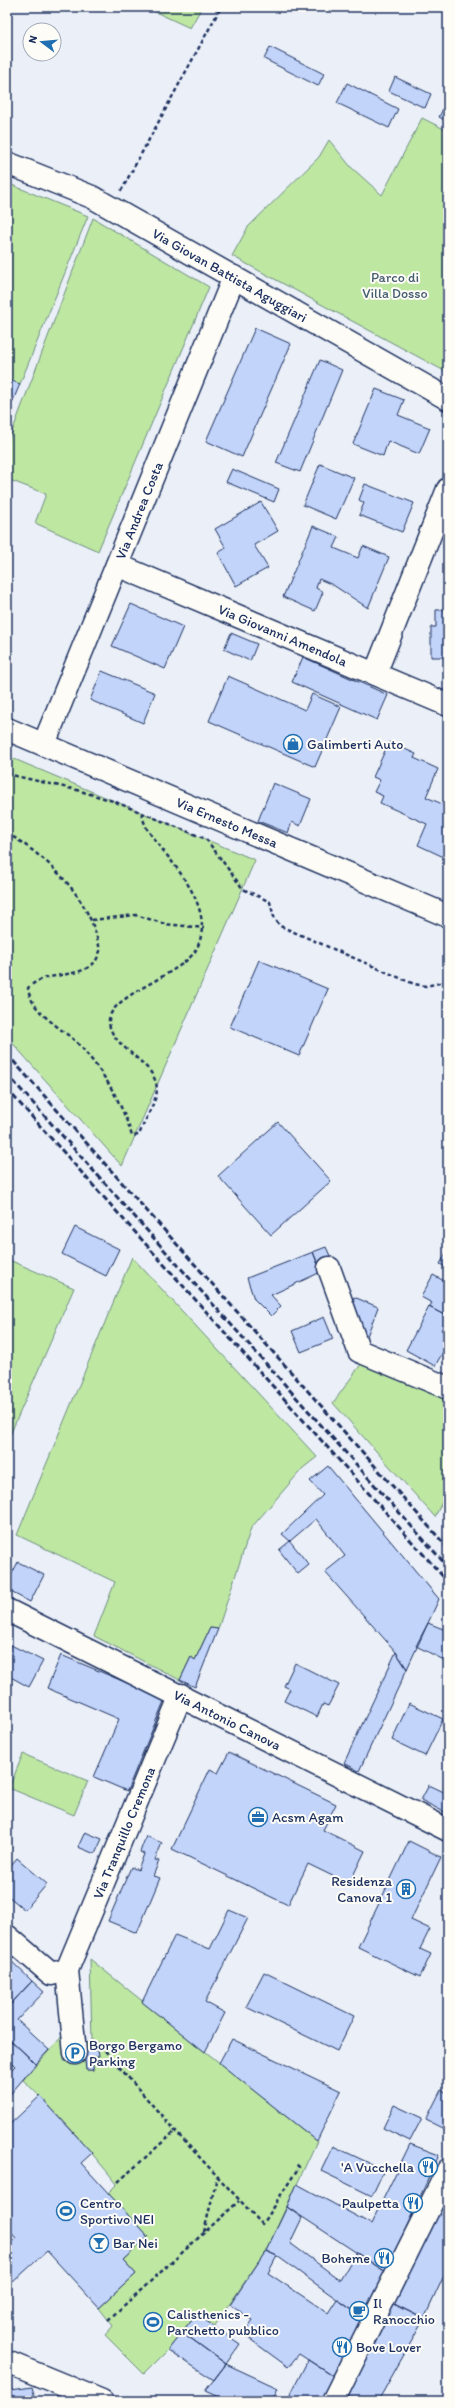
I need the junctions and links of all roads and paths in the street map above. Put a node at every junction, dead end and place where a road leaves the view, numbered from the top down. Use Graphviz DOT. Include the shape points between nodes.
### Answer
graph roads {
  1 [pos="221,7"];
  2 [pos="7,163"];
  3 [pos="112,208"];
  4 [pos="234,277"];
  5 [pos="448,399"];
  6 [pos="448,489"];
  7 [pos="117,565"];
  8 [pos="376,674"];
  9 [pos="448,705"];
  10 [pos="7,729"];
  11 [pos="44,744"];
  12 [pos="7,774"];
  13 [pos="141,812"];
  14 [pos="7,833"];
  15 [pos="448,916"];
  16 [pos="92,920"];
  17 [pos="204,928"];
  18 [pos="448,981"];
  19 [pos="329,1268"];
  20 [pos="448,1388"];
  21 [pos="7,1610"];
  22 [pos="181,1695"];
  23 [pos="448,1830"];
  24 [pos="7,1936"];
  25 [pos="68,1970"];
  26 [pos="81,2047"];
  27 [pos="175,2131"];
  28 [pos="295,2163"];
  29 [pos="448,2170"];
  30 [pos="217,2176"];
  31 [pos="118,2182"];
  32 [pos="239,2200"];
  33 [pos="204,2233"];
  34 [pos="108,2320"];
  35 [pos="7,2362"];
  36 [pos="102,2401"];
  37 [pos="333,2401"];
  1 -- 3 [label="path"];
  2 -- 3 [label="street, Via Giovan Battista Aguggiari" via="92,197"];
  3 -- 4 [label="street, Via Giovan Battista Aguggiari"];
  4 -- 5 [label="street, Via Giovan Battista Aguggiari"];
  4 -- 7 [label="street, Via Andrea Costa"];
  6 -- 8 [label="street"];
  7 -- 8 [label="street, Via Giovanni Amendola"];
  7 -- 11 [label="street, Via Andrea Costa"];
  8 -- 9 [label="street, Via Giovanni Amendola"];
  10 -- 11 [label="street, Via Ernesto Messa"];
  11 -- 15 [label="street, Via Ernesto Messa"];
  12 -- 13 [label="path" via="76,790"];
  13 -- 17 [label="path" via="148,831 180,869 199,910"];
  13 -- 18 [label="path" via="206,839 242,889 270,902 274,917 280,926 414,984 426,986"];
  14 -- 16 [label="path" via="48,861 72,888"];
  16 -- 17 [label="path" via="136,915 165,924"];
  16 -- 17 [label="path" via="100,951 94,963 81,970 35,981 28,988 29,997 44,1015 81,1047 107,1080 124,1109 132,1136 139,1135 156,1094 153,1075 111,1033 109,1021 114,1008 131,995 180,967 197,950"];
  19 -- 20 [label="street" via="359,1351"];
  21 -- 22 [label="street, Via Antonio Canova"];
  22 -- 23 [label="street, Via Antonio Canova"];
  22 -- 25 [label="street, Via Tranquillo Cremona"];
  24 -- 25 [label="street" via="51,1974"];
  25 -- 26 [label="street"];
  26 -- 27 [label="path" via="100,2045"];
  27 -- 30 [label="path"];
  27 -- 31 [label="path"];
  28 -- 32 [label="path" via="299,2167 262,2224"];
  29 -- 37 [label="street"];
  30 -- 32 [label="path"];
  30 -- 33 [label="path"];
  32 -- 33 [label="path"];
  33 -- 34 [label="path"];
  35 -- 36 [label="street"];
}
